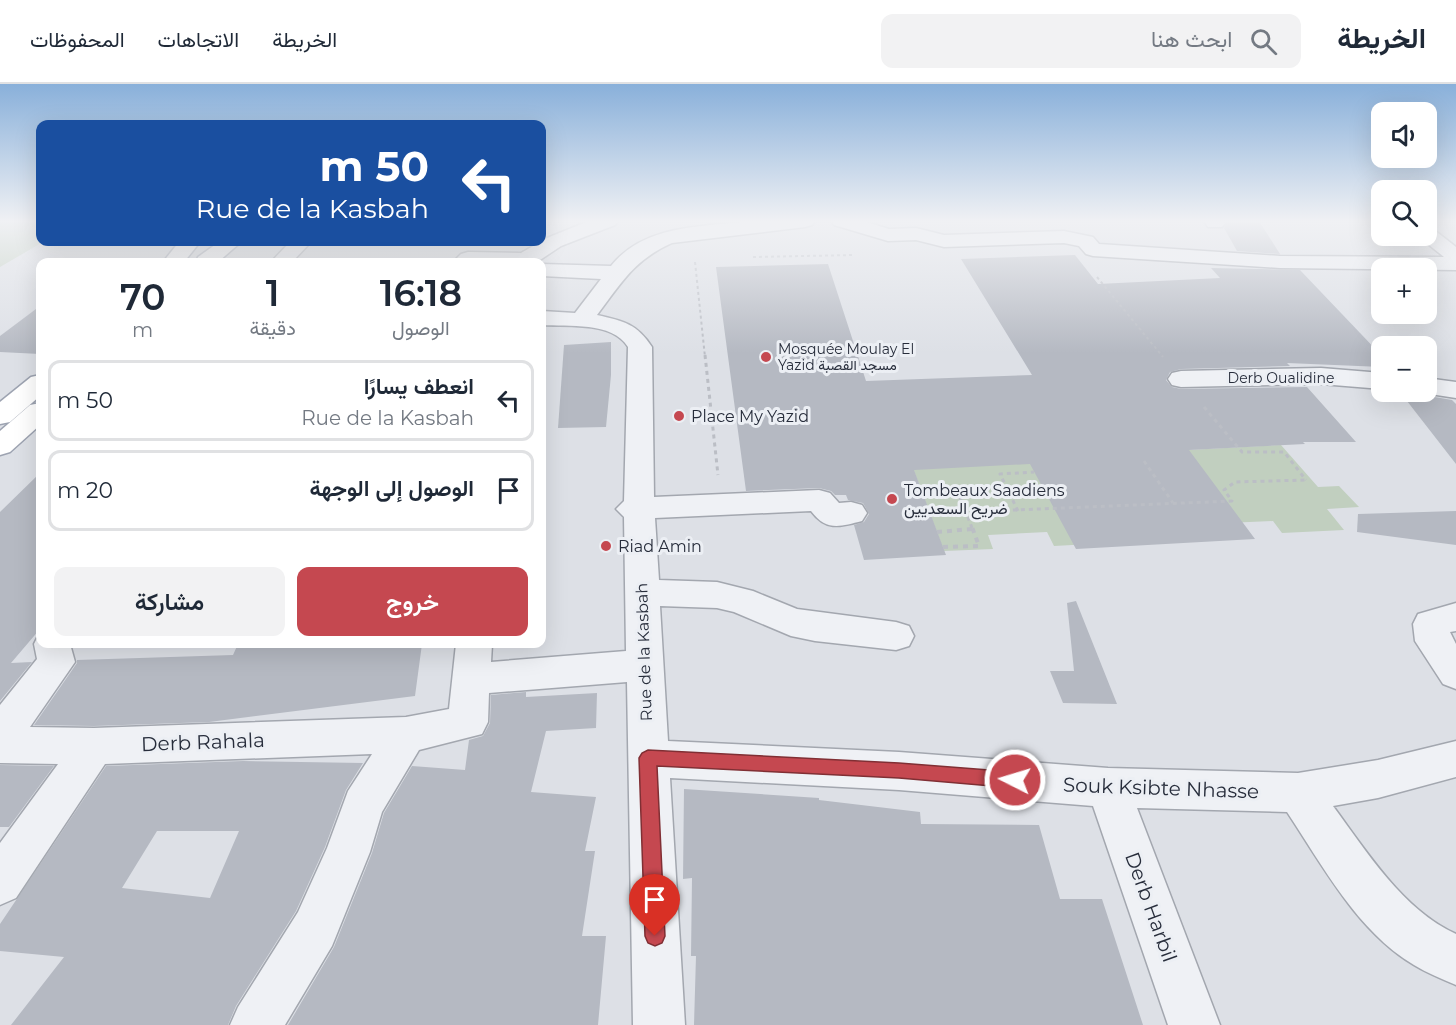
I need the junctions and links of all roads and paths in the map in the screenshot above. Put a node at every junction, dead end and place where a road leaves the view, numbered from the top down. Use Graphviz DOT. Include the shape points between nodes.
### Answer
graph roads {
  1 [pos="562,265"];
  2 [pos="626,265"];
  3 [pos="695,265"];
  4 [pos="1093,272"];
  5 [pos="616,273"];
  6 [pos="546,318"];
  7 [pos="581,321"];
  8 [pos="1181,379"];
  9 [pos="1371,380"];
  10 [pos="36,386"];
  11 [pos="1437,387"];
  12 [pos="1456,390"];
  13 [pos="36,414"];
  14 [pos="0,416"];
  15 [pos="0,446"];
  16 [pos="1144,460"];
  17 [pos="1034,472"];
  18 [pos="923,494"];
  19 [pos="721,504"];
  20 [pos="1173,504"];
  21 [pos="635,509"];
  22 [pos="1018,511"];
  23 [pos="966,512"];
  24 [pos="851,513"];
  25 [pos="972,529"];
  26 [pos="937,532"];
  27 [pos="943,547"];
  28 [pos="642,592"];
  29 [pos="1456,617"];
  30 [pos="896,636"];
  31 [pos="53,648"];
  32 [pos="474,661"];
  33 [pos="643,665"];
  34 [pos="1456,673"];
  35 [pos="406,735"];
  36 [pos="0,736"];
  37 [pos="0,745"];
  38 [pos="94,746"];
  39 [pos="648,758"];
  40 [pos="1456,759"];
  41 [pos="1108,789"];
  42 [pos="1298,793"];
  43 [pos="0,882"];
  44 [pos="1456,960"];
  45 [pos="256,1025"];
  46 [pos="659,1025"];
  47 [pos="1194,1025"];
  1 -- 5 [label="street"];
  2 -- 5 [label="street"];
  3 -- 19 [label="path"];
  4 -- 8 [label="path"];
  5 -- 7 [label="street"];
  6 -- 7 [label="street, Rue de la Kasbah"];
  7 -- 21 [label="street, Rue de la Kasbah" via="623,329 640,347"];
  8 -- 9 [label="street, Derb Oualidine" via="1321,376"];
  8 -- 20 [label="path" via="1242,452 1284,452 1306,480 1235,482 1224,490 1232,501"];
  10 -- 14 [label="main road"];
  11 -- 12 [label="street"];
  13 -- 15 [label="main road"];
  16 -- 20 [label="path"];
  17 -- 22 [label="path" via="1000,474"];
  18 -- 23 [label="path" via="958,492"];
  19 -- 21 [label="street"];
  19 -- 24 [label="street" via="819,500 831,515"];
  20 -- 22 [label="path"];
  21 -- 28 [label="street, Rue de la Kasbah"];
  22 -- 23 [label="path"];
  23 -- 25 [label="path"];
  25 -- 26 [label="path"];
  25 -- 27 [label="path" via="979,546"];
  28 -- 30 [label="street" via="717,595 741,600 799,624"];
  28 -- 33 [label="street, Rue de la Kasbah"];
  29 -- 34 [label="street" via="1431,624 1433,641"];
  31 -- 36 [label="street" via="56,662"];
  32 -- 33 [label="street, Derb Rahala"];
  32 -- 35 [label="street, Derb Rahala" via="468,723"];
  33 -- 39 [label="street, Rue de la Kasbah"];
  35 -- 38 [label="street, Derb Rahala"];
  35 -- 45 [label="street" via="363,805 315,929"];
  37 -- 38 [label="street, Derb Rahala"];
  38 -- 43 [label="street"];
  39 -- 41 [label="street, Souk Ksibte Nhasse" via="899,771"];
  39 -- 46 [label="street, Rue de la Kasbah"];
  40 -- 42 [label="street, Souk Ksibte Nhasse" via="1378,779"];
  41 -- 42 [label="street, Souk Ksibte Nhasse"];
  41 -- 47 [label="street, Derb Harbil"];
  42 -- 44 [label="street" via="1383,910 1404,930"];
}
